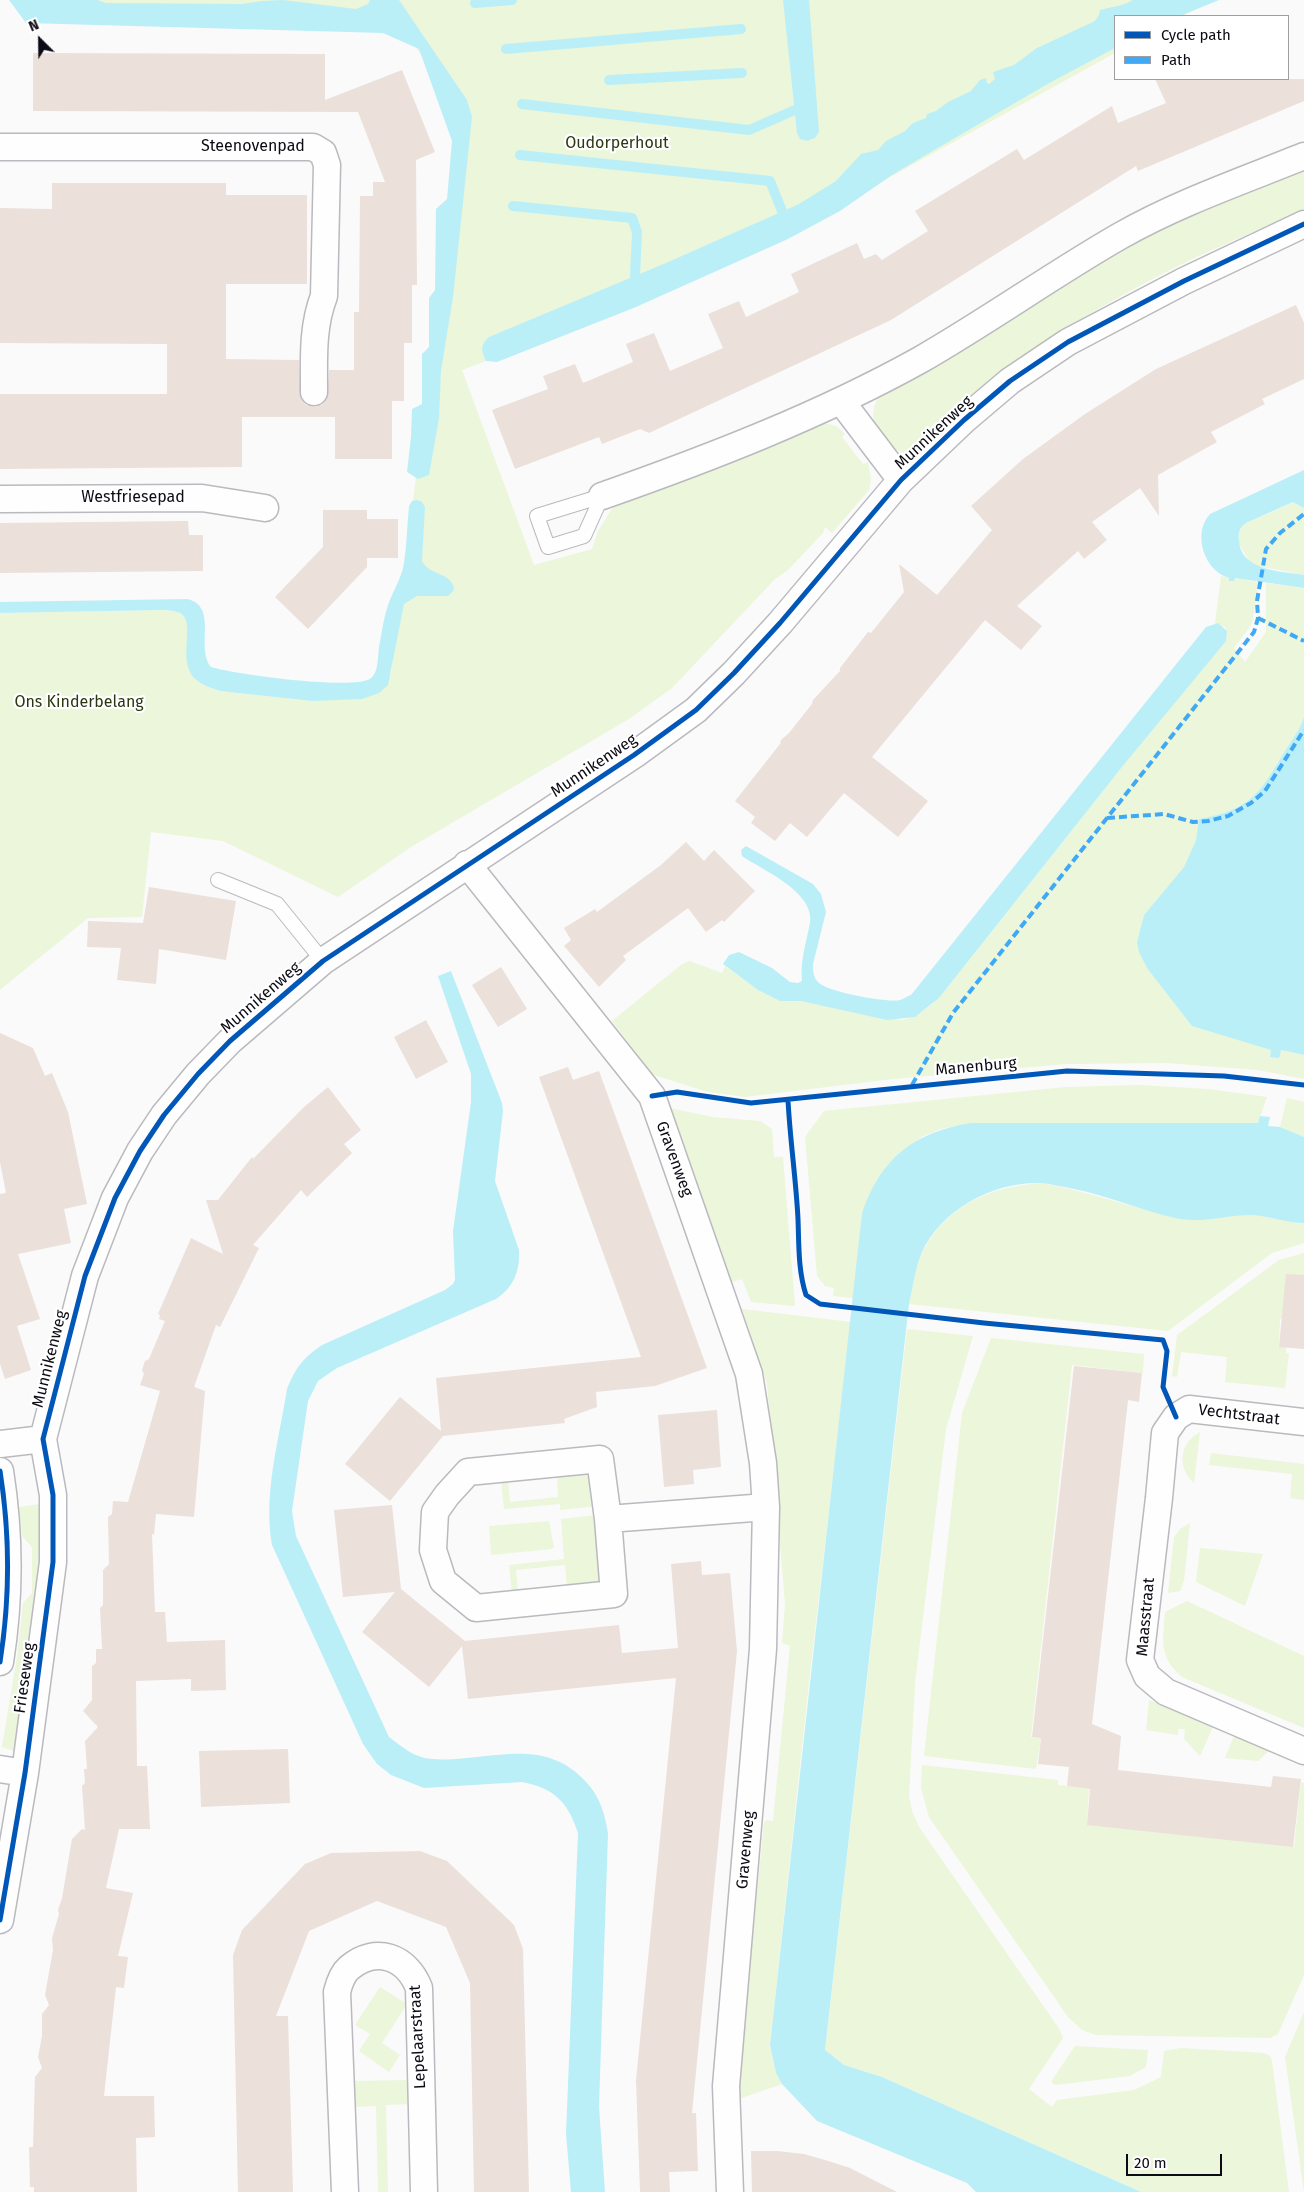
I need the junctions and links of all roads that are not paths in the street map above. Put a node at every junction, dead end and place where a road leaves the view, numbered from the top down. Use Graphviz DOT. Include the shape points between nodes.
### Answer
graph roads {
  1 [pos="0,147"];
  2 [pos="1304,156"];
  3 [pos="1304,224"];
  4 [pos="314,392"];
  5 [pos="842,400"];
  6 [pos="901,480"];
  7 [pos="602,496"];
  8 [pos="0,499"];
  9 [pos="265,508"];
  10 [pos="467,864"];
  11 [pos="218,880"];
  12 [pos="323,961"];
  13 [pos="1176,1417"];
  14 [pos="1304,1422"];
  15 [pos="42,1440"];
  16 [pos="0,1444"];
  17 [pos="0,1471"];
  18 [pos="766,1507"];
  19 [pos="608,1519"];
  20 [pos="0,1662"];
  21 [pos="1304,1751"];
  22 [pos="12,1771"];
  23 [pos="0,1920"];
  24 [pos="345,2192"];
  25 [pos="424,2192"];
  26 [pos="730,2192"];
  1 -- 4 [label="street, Steenovenpad" via="313,147 323,153 327,165 324,296 314,331"];
  2 -- 5 [label="street" via="1177,207 1121,235 920,360"];
  3 -- 6 [label="street, Munnikenweg" via="1184,281 1068,342 1010,381"];
  5 -- 6 [label="street, Munnikenweg"];
  5 -- 7 [label="street" via="707,459"];
  6 -- 10 [label="street, Munnikenweg" via="780,623 696,710 634,755"];
  7 -- 7 [label="lane" via="537,516 548,547 584,536"];
  8 -- 9 [label="street, Westfriesepad" via="202,498"];
  10 -- 12 [label="street, Munnikenweg"];
  10 -- 18 [label="street, Gravenweg" via="652,1096 750,1374"];
  11 -- 12 [label="lane" via="277,904"];
  12 -- 15 [label="street, Munnikenweg" via="230,1041 198,1074 164,1115 140,1152 115,1198 84,1276"];
  13 -- 14 [label="street, Vechtstraat" via="1190,1409"];
  13 -- 21 [label="street, Maasstraat" via="1164,1433 1160,1498 1140,1660 1147,1676 1166,1692"];
  15 -- 16 [label="street"];
  15 -- 22 [label="street, Frieseweg" via="53,1495 53,1562"];
  17 -- 20 [label="street, Frieseweg" via="6,1506 8,1575"];
  18 -- 19 [label="street"];
  18 -- 26 [label="street, Gravenweg" via="763,1649 726,2086"];
  19 -- 19 [label="street" via="614,1594 476,1608 444,1581 433,1550 435,1512 468,1472 600,1459"];
  22 -- 23 [label="street, Frieseweg"];
  24 -- 25 [label="street, Lepelaarstraat" via="336,1992 348,1968 376,1956 403,1964 413,1974 418,1988"];
}
